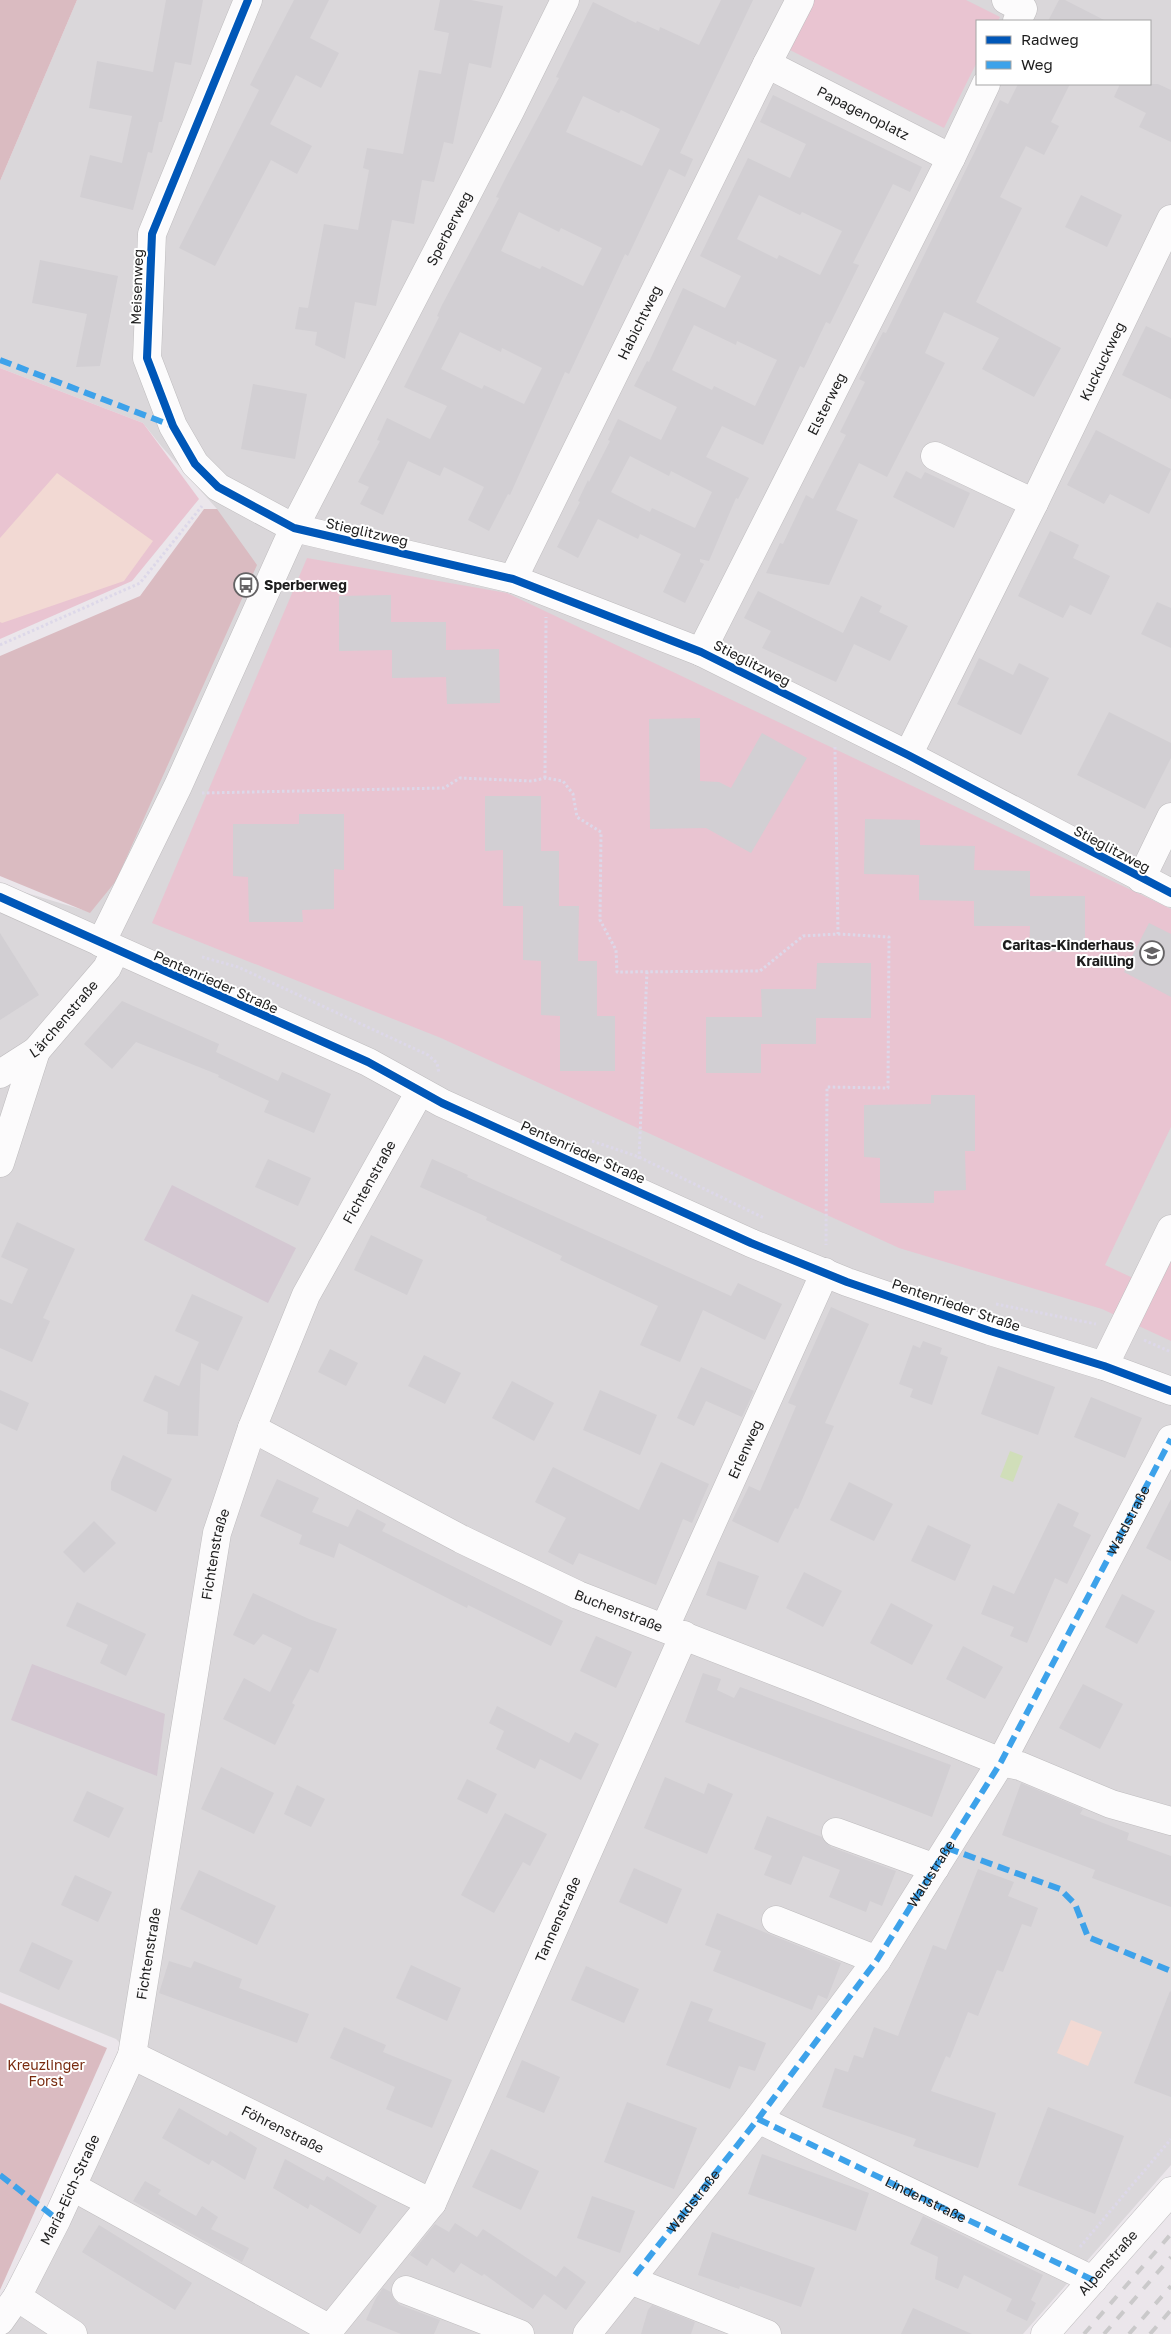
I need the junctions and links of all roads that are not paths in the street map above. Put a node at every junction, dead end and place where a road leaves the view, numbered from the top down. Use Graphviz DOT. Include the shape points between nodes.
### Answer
graph roads {
  1 [pos="248,0"];
  2 [pos="565,0"];
  3 [pos="800,0"];
  4 [pos="1006,0"];
  5 [pos="1018,20"];
  6 [pos="767,64"];
  7 [pos="986,85"];
  8 [pos="951,158"];
  9 [pos="1171,219"];
  10 [pos="935,456"];
  11 [pos="1034,503"];
  12 [pos="294,528"];
  13 [pos="513,579"];
  14 [pos="701,652"];
  15 [pos="908,755"];
  16 [pos="1171,817"];
  17 [pos="1141,879"];
  18 [pos="1171,894"];
  19 [pos="0,898"];
  20 [pos="108,947"];
  21 [pos="36,1052"];
  22 [pos="0,1074"];
  23 [pos="420,1092"];
  24 [pos="0,1163"];
  25 [pos="1171,1229"];
  26 [pos="825,1272"];
  27 [pos="1104,1366"];
  28 [pos="1171,1391"];
  29 [pos="252,1428"];
  30 [pos="1171,1439"];
  31 [pos="674,1631"];
  32 [pos="1001,1762"];
  33 [pos="1171,1821"];
  34 [pos="836,1832"];
  35 [pos="935,1868"];
  36 [pos="776,1920"];
  37 [pos="877,1960"];
  38 [pos="132,2055"];
  39 [pos="758,2119"];
  40 [pos="73,2187"];
  41 [pos="1171,2191"];
  42 [pos="432,2203"];
  43 [pos="633,2278"];
  44 [pos="1093,2280"];
  45 [pos="406,2290"];
  46 [pos="17,2297"];
  47 [pos="0,2321"];
  48 [pos="73,2334"];
  49 [pos="520,2334"];
  50 [pos="587,2334"];
  51 [pos="767,2334"];
  52 [pos="1044,2334"];
  1 -- 12 [label="street, Meisenweg" via="152,234 147,358 173,426 195,464 218,487"];
  2 -- 12 [label="street, Sperberweg"];
  3 -- 6 [label="street"];
  4 -- 5 [label="street" via="1023,9"];
  6 -- 8 [label="street, Papagenoplatz"];
  6 -- 13 [label="street, Habichtweg"];
  7 -- 8 [label="street"];
  8 -- 14 [label="street, Elsterweg"];
  9 -- 11 [label="street, Kuckuckweg"];
  10 -- 11 [label="street"];
  11 -- 15 [label="street, Kuckuckweg"];
  12 -- 13 [label="street, Stieglitzweg"];
  12 -- 20 [label="street, Sperberweg"];
  13 -- 14 [label="street, Stieglitzweg"];
  14 -- 15 [label="street, Stieglitzweg"];
  15 -- 17 [label="street, Stieglitzweg"];
  16 -- 17 [label="street"];
  17 -- 18 [label="street, Stieglitzweg"];
  19 -- 20 [label="street, Pentenrieder Straße"];
  20 -- 21 [label="street, Lärchenstraße" via="107,968"];
  20 -- 23 [label="street, Pentenrieder Straße" via="368,1062"];
  21 -- 22 [label="street, Lärchenstraße"];
  21 -- 24 [label="street"];
  23 -- 26 [label="street, Pentenrieder Straße" via="751,1243"];
  23 -- 29 [label="street, Fichtenstraße" via="306,1295"];
  25 -- 27 [label="street"];
  26 -- 27 [label="street, Pentenrieder Straße" via="981,1328"];
  26 -- 31 [label="street, Erlenweg"];
  27 -- 28 [label="street, Pentenrieder Straße"];
  29 -- 31 [label="street, Buchenstraße" via="462,1540 578,1595"];
  29 -- 38 [label="street, Fichtenstraße" via="217,1533"];
  30 -- 32 [label="street, Waldstraße"];
  31 -- 32 [label="street, Buchenstraße"];
  31 -- 42 [label="street, Tannenstraße"];
  32 -- 33 [label="street, Buchenstraße" via="1020,1766 1112,1804"];
  32 -- 35 [label="street, Waldstraße"];
  34 -- 35 [label="street"];
  35 -- 37 [label="street, Waldstraße"];
  36 -- 37 [label="street"];
  37 -- 39 [label="street, Waldstraße"];
  38 -- 40 [label="street, Maria-Eich-Straße"];
  38 -- 42 [label="street, Föhrenstraße"];
  39 -- 43 [label="street, Waldstraße"];
  39 -- 44 [label="street, Lindenstraße"];
  40 -- 42 [label="street, Tannenstraße" via="330,2329"];
  40 -- 46 [label="street, Maria-Eich-Straße"];
  41 -- 44 [label="street, Alpenstraße"];
  43 -- 50 [label="street, Waldstraße"];
  43 -- 51 [label="street"];
  44 -- 52 [label="street, Alpenstraße"];
  45 -- 49 [label="street"];
  46 -- 47 [label="street, Maria-Eich-Straße"];
  46 -- 48 [label="street"];
}
